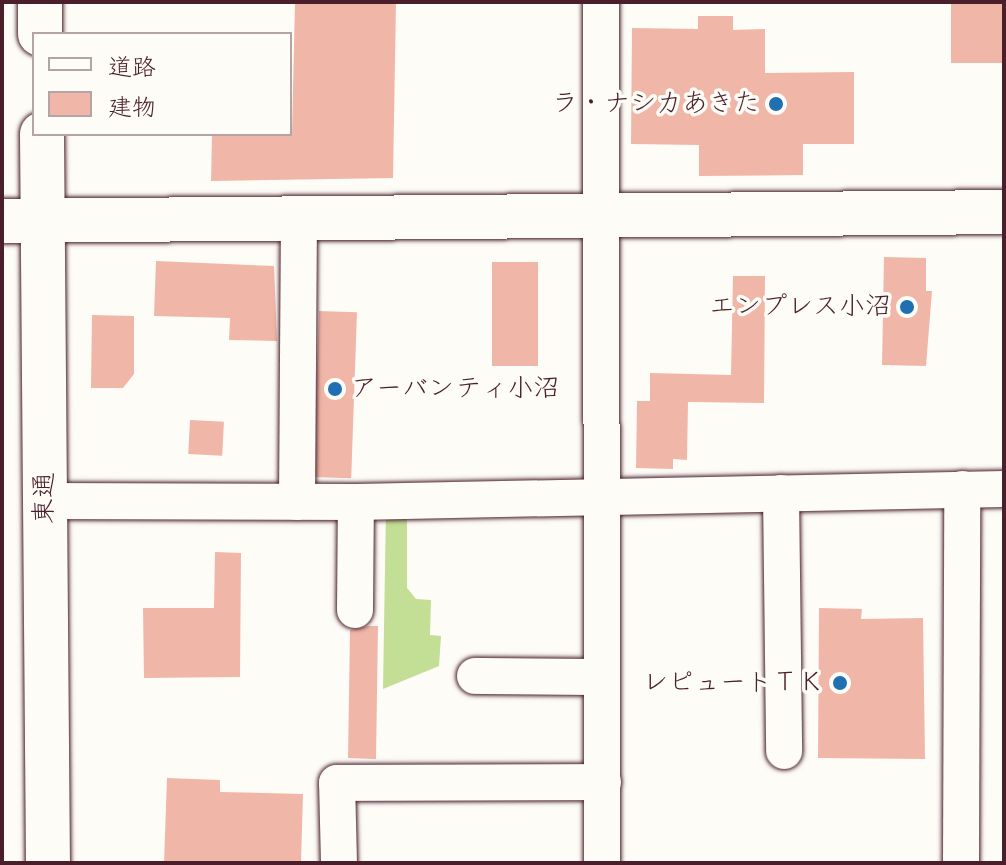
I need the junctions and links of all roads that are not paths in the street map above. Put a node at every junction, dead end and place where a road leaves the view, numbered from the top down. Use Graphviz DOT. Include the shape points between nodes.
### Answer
graph roads {
  1 [pos="40,2"];
  2 [pos="601,2"];
  3 [pos="40,32"];
  4 [pos="42,136"];
  5 [pos="1004,212"];
  6 [pos="599,216"];
  7 [pos="299,219"];
  8 [pos="22,221"];
  9 [pos="962,489"];
  10 [pos="1004,489"];
  11 [pos="781,493"];
  12 [pos="602,496"];
  13 [pos="45,501"];
  14 [pos="297,502"];
  15 [pos="356,502"];
  16 [pos="355,610"];
  17 [pos="475,676"];
  18 [pos="602,677"];
  19 [pos="784,751"];
  20 [pos="603,782"];
  21 [pos="48,863"];
  22 [pos="339,863"];
  23 [pos="602,863"];
  24 [pos="961,863"];
  1 -- 3 [label="street"];
  2 -- 6 [label="street"];
  4 -- 8 [label="street, 東通"];
  5 -- 6 [label="street"];
  6 -- 7 [label="street"];
  6 -- 12 [label="street"];
  7 -- 8 [label="street"];
  7 -- 14 [label="street"];
  8 -- 13 [label="street, 東通"];
  9 -- 10 [label="street"];
  9 -- 11 [label="street"];
  9 -- 24 [label="street"];
  11 -- 12 [label="street"];
  11 -- 19 [label="street"];
  12 -- 15 [label="street"];
  12 -- 18 [label="street"];
  13 -- 14 [label="street"];
  13 -- 21 [label="street, 東通"];
  14 -- 15 [label="street"];
  15 -- 16 [label="street"];
  17 -- 18 [label="street"];
  18 -- 20 [label="street"];
  20 -- 22 [label="street" via="337,783"];
  20 -- 23 [label="street"];
}
